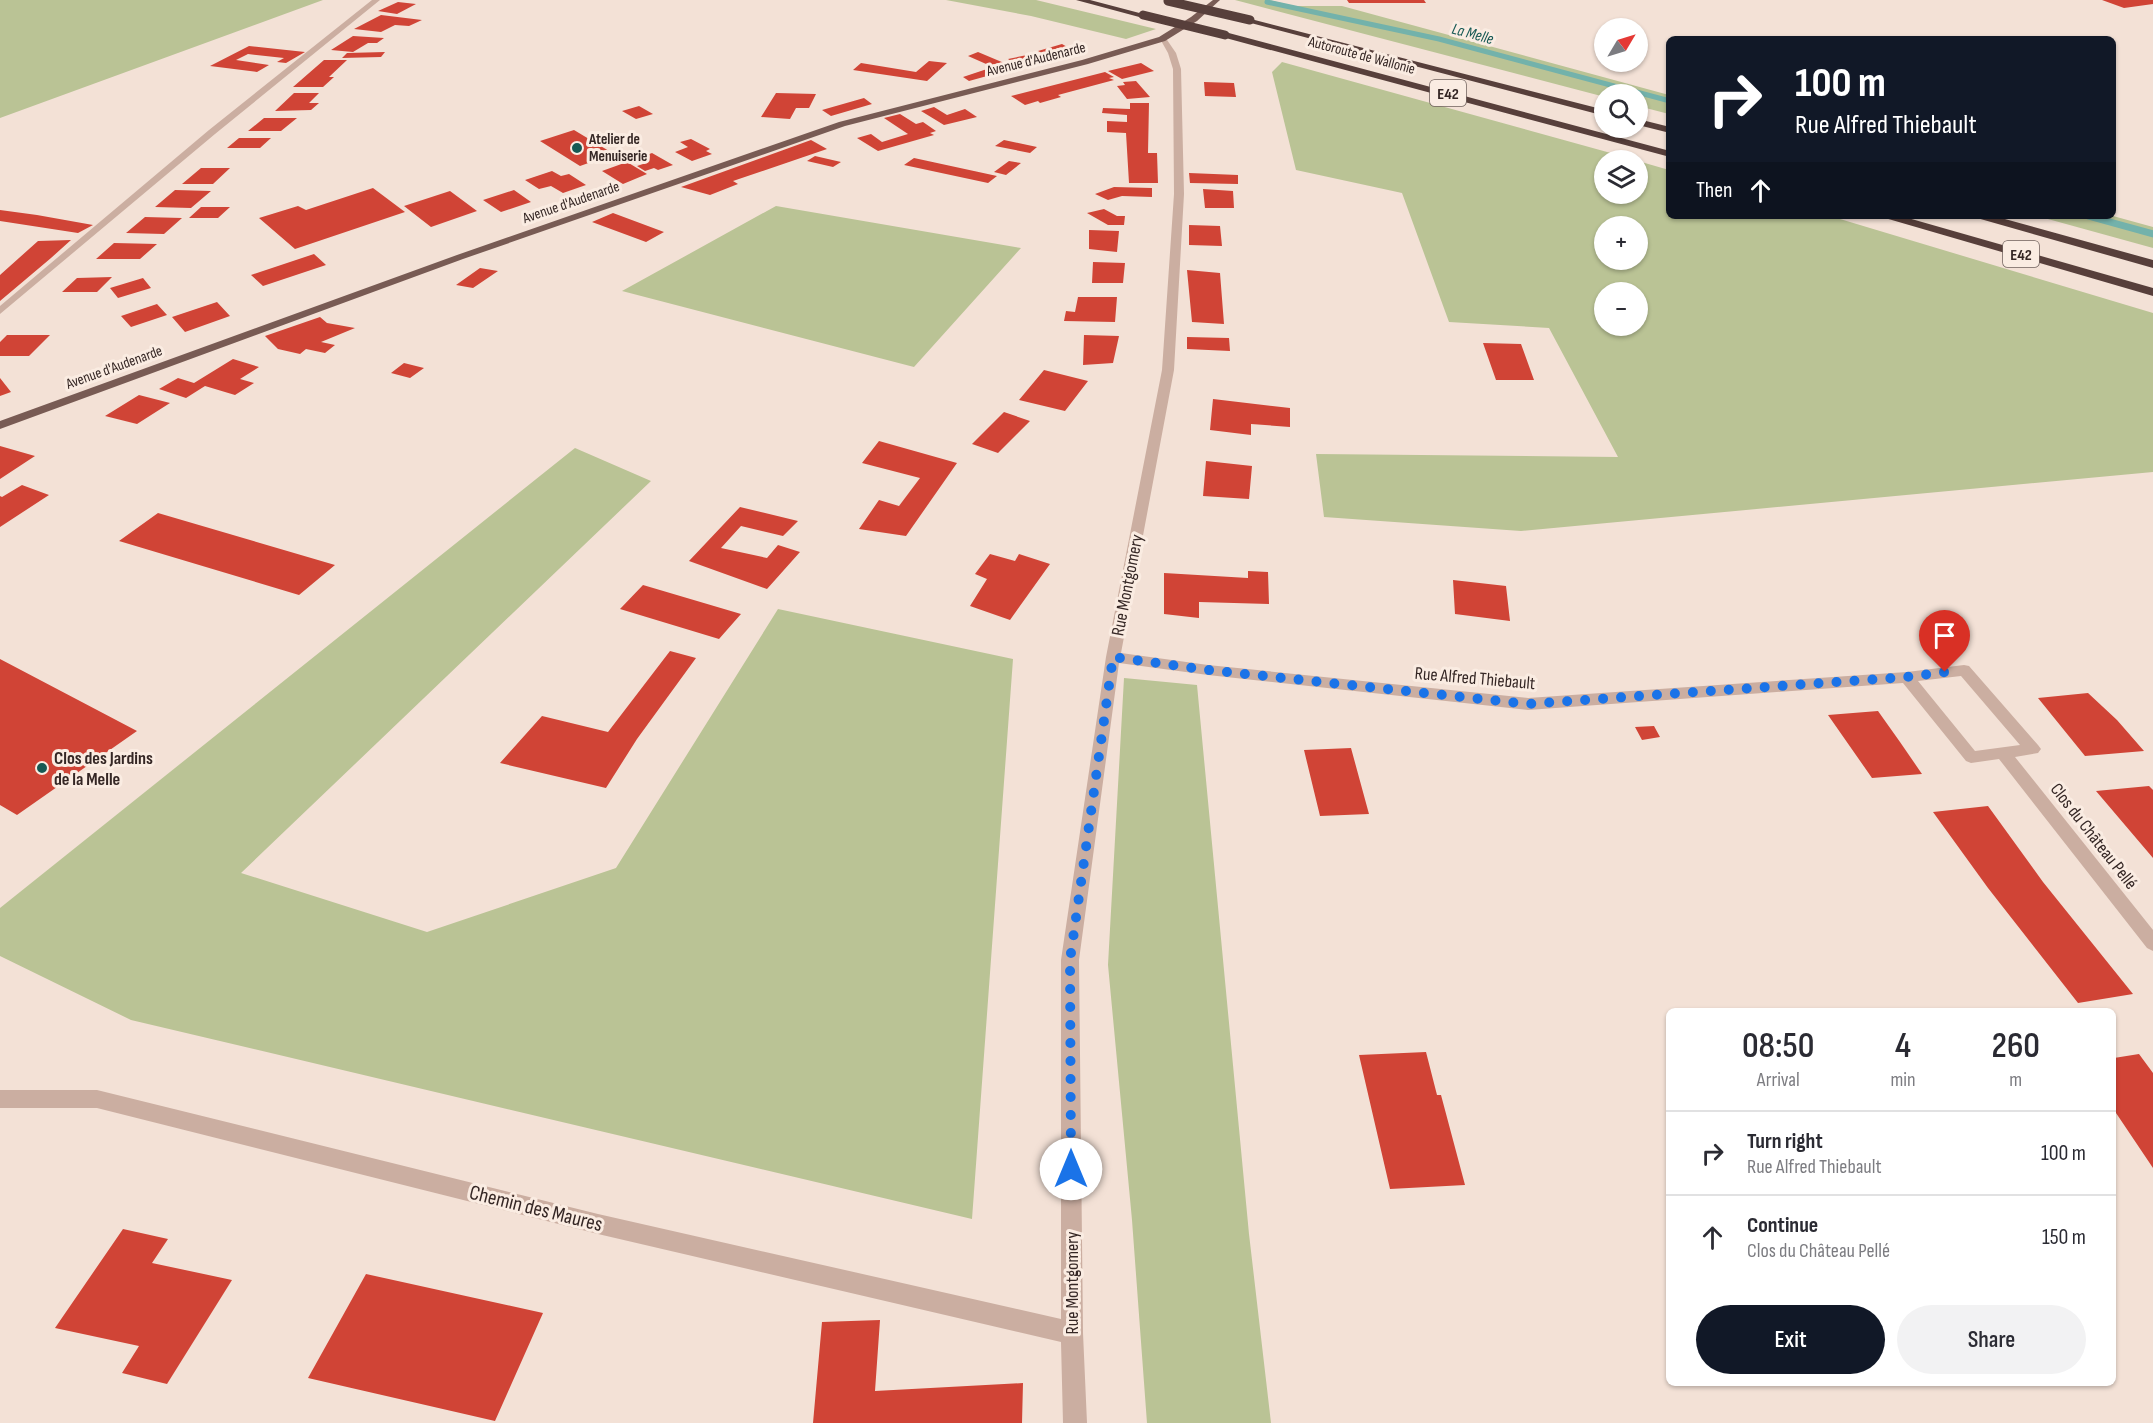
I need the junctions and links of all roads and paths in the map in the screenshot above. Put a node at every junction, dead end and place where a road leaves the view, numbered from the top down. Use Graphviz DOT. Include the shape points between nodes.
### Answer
graph roads {
  1 [pos="377,0"];
  2 [pos="1080,0"];
  3 [pos="1166,0"];
  4 [pos="1217,0"];
  5 [pos="1162,39"];
  6 [pos="1594,110"];
  7 [pos="1648,124"];
  8 [pos="1666,129"];
  9 [pos="1666,153"];
  10 [pos="1899,219"];
  11 [pos="1992,219"];
  12 [pos="2153,264"];
  13 [pos="2153,292"];
  14 [pos="0,311"];
  15 [pos="0,425"];
  16 [pos="1113,657"];
  17 [pos="1907,677"];
  18 [pos="2004,754"];
  19 [pos="2153,943"];
  20 [pos="0,1099"];
  21 [pos="1072,1333"];
  22 [pos="1075,1423"];
  1 -- 14 [label="street" via="212,132"];
  2 -- 9 [label="highway, Autoroute de Wallonie / E42, bridge"];
  3 -- 6 [label="highway, Autoroute de Wallonie / E42, bridge"];
  4 -- 5 [label="main road, Avenue d'Audenarde"];
  5 -- 15 [label="main road, Avenue d'Audenarde" via="842,124 487,247"];
  5 -- 16 [label="street, Rue Montgomery" via="1177,69 1179,194 1168,370"];
  7 -- 8 [label="highway"];
  10 -- 13 [label="highway, E42"];
  11 -- 12 [label="highway, E42"];
  16 -- 17 [label="street, Rue Alfred Thiebault" via="1528,704"];
  16 -- 21 [label="street, Rue Montgomery" via="1070,960"];
  17 -- 18 [label="street" via="1971,757"];
  17 -- 18 [label="street" via="1964,670 2033,749"];
  18 -- 19 [label="street, Clos du Château Pellé"];
  20 -- 21 [label="street, Chemin des Maures" via="97,1099 598,1224"];
  21 -- 22 [label="street, Rue Montgomery"];
}
